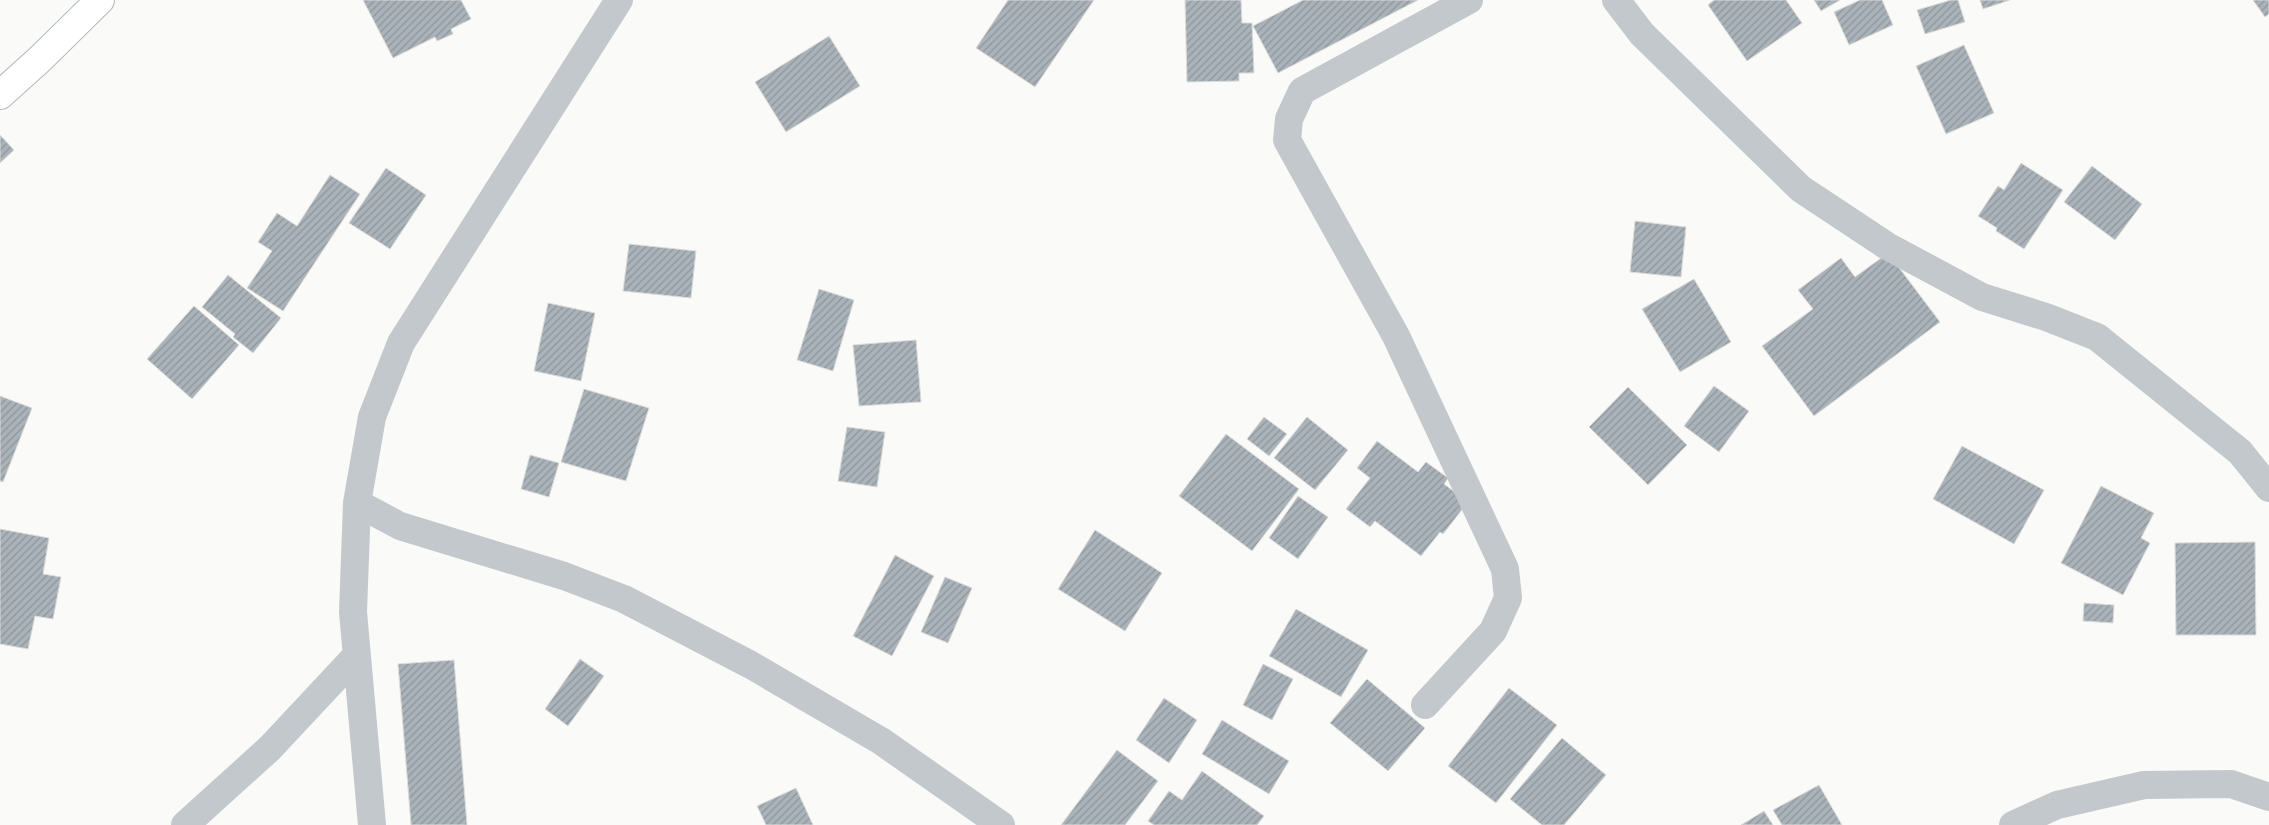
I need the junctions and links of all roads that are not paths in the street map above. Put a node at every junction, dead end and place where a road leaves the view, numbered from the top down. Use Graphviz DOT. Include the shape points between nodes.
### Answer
graph roads {
  1 [pos="100,0"];
  2 [pos="619,0"];
  3 [pos="1469,0"];
  4 [pos="1616,0"];
  5 [pos="0,94"];
  6 [pos="2269,488"];
  7 [pos="356,503"];
  8 [pos="356,656"];
  9 [pos="1425,705"];
  10 [pos="2269,797"];
  11 [pos="185,825"];
  12 [pos="372,825"];
  13 [pos="1001,825"];
  14 [pos="2013,825"];
  1 -- 5 [label="street"];
  2 -- 7 [label="street" via="401,343 372,417"];
  3 -- 9 [label="street" via="1302,91 1289,119 1287,140 1396,336 1505,570 1508,598 1493,631"];
  4 -- 6 [label="street" via="1642,34 1802,189 1887,246 1982,297 2046,316 2097,337 2240,452"];
  7 -- 8 [label="street" via="352,612"];
  7 -- 13 [label="street" via="400,526 564,576 624,599 751,665 882,742"];
  8 -- 11 [label="street" via="270,748"];
  8 -- 12 [label="street"];
  10 -- 14 [label="street" via="2231,784 2144,785 2057,805"];
}
